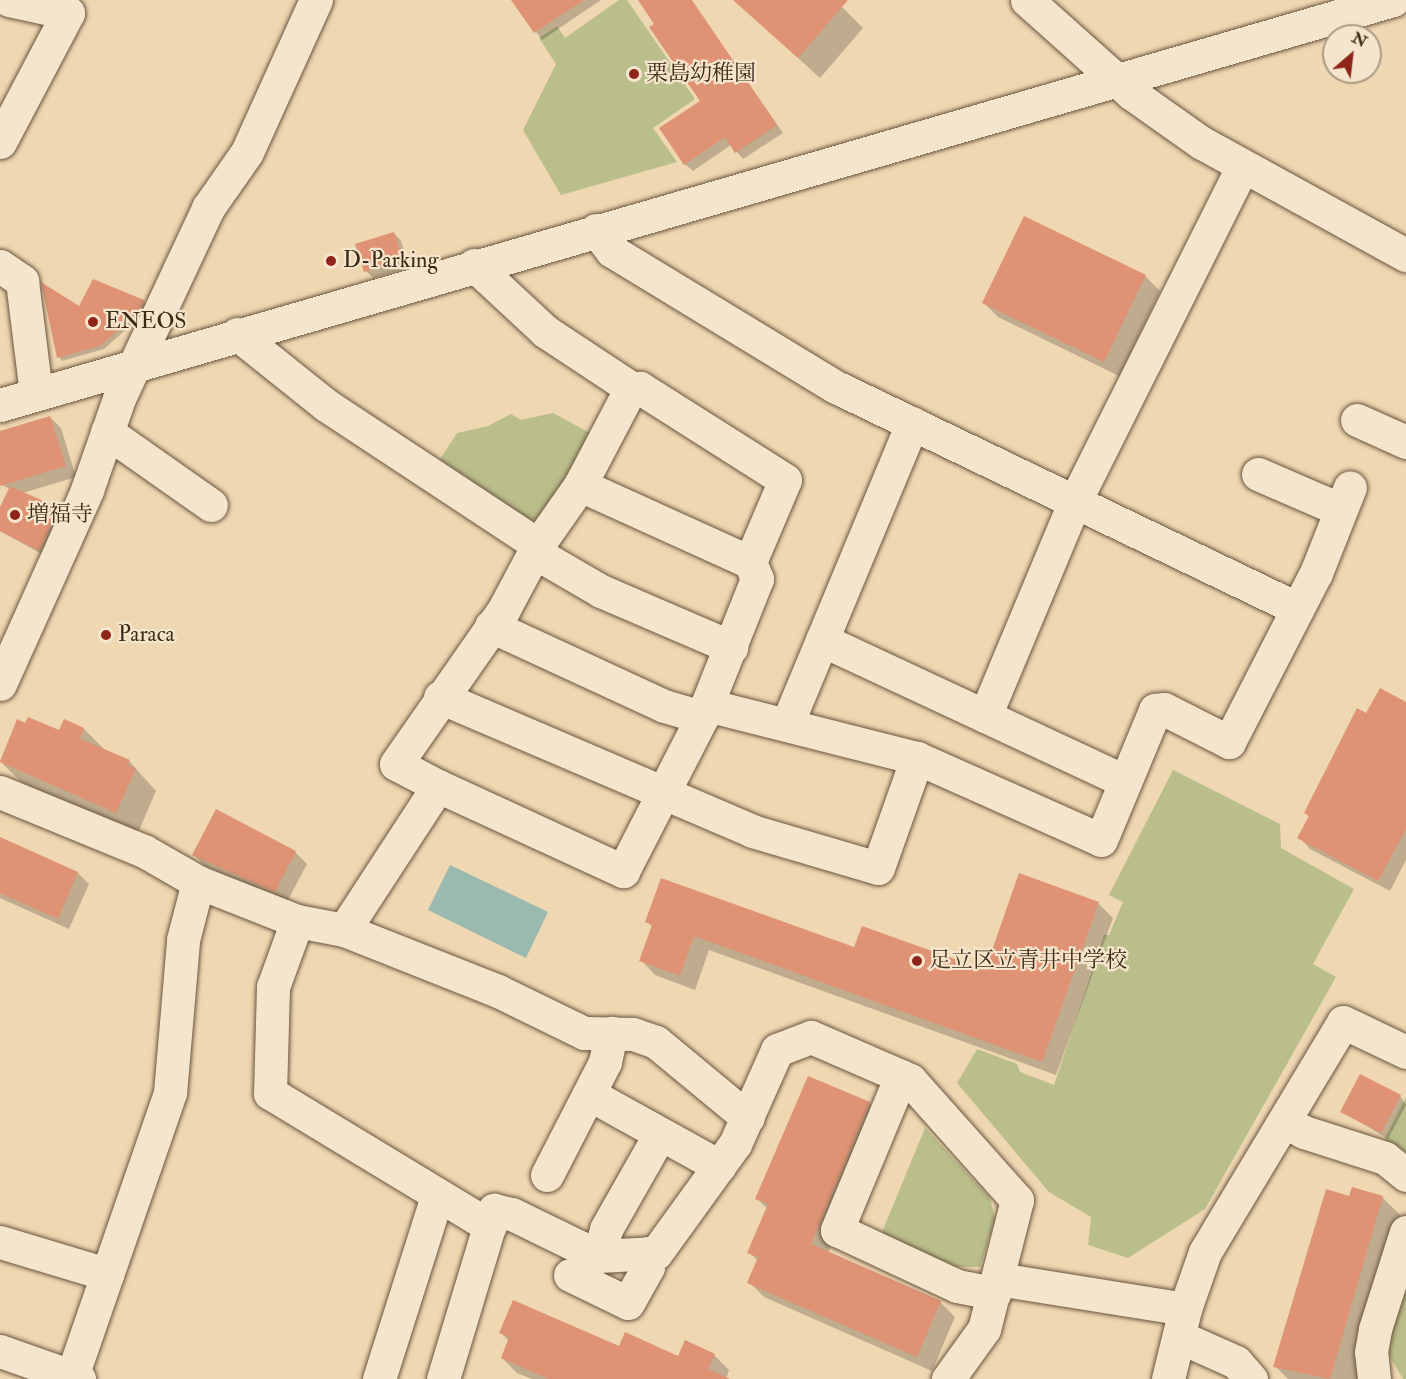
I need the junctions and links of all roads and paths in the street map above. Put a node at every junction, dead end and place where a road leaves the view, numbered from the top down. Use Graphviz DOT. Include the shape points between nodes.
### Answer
graph roads {
  1 [pos="9,0"];
  2 [pos="316,0"];
  3 [pos="1027,0"];
  4 [pos="1393,0"];
  5 [pos="1115,78"];
  6 [pos="0,142"];
  7 [pos="1242,167"];
  8 [pos="596,230"];
  9 [pos="1406,255"];
  10 [pos="474,265"];
  11 [pos="0,266"];
  12 [pos="237,334"];
  13 [pos="136,365"];
  14 [pos="631,388"];
  15 [pos="36,394"];
  16 [pos="0,405"];
  17 [pos="1357,420"];
  18 [pos="912,423"];
  19 [pos="107,432"];
  20 [pos="1406,442"];
  21 [pos="1258,474"];
  22 [pos="580,485"];
  23 [pos="1074,504"];
  24 [pos="211,505"];
  25 [pos="536,548"];
  26 [pos="750,562"];
  27 [pos="1296,608"];
  28 [pos="491,626"];
  29 [pos="822,640"];
  30 [pos="730,647"];
  31 [pos="0,684"];
  32 [pos="440,698"];
  33 [pos="704,711"];
  34 [pos="985,716"];
  35 [pos="787,724"];
  36 [pos="917,758"];
  37 [pos="1125,781"];
  38 [pos="438,786"];
  39 [pos="0,792"];
  40 [pos="662,795"];
  41 [pos="198,882"];
  42 [pos="297,921"];
  43 [pos="344,930"];
  44 [pos="611,1034"];
  45 [pos="1406,1052"];
  46 [pos="901,1076"];
  47 [pos="589,1095"];
  48 [pos="748,1118"];
  49 [pos="1284,1121"];
  50 [pos="660,1134"];
  51 [pos="719,1166"];
  52 [pos="548,1175"];
  53 [pos="1406,1175"];
  54 [pos="437,1196"];
  55 [pos="490,1226"];
  56 [pos="1406,1232"];
  57 [pos="0,1242"];
  58 [pos="648,1253"];
  59 [pos="598,1256"];
  60 [pos="107,1274"];
  61 [pos="570,1275"];
  62 [pos="996,1286"];
  63 [pos="1182,1323"];
  64 [pos="0,1351"];
  65 [pos="75,1378"];
  66 [pos="379,1379"];
  67 [pos="443,1379"];
  68 [pos="948,1379"];
  69 [pos="1168,1379"];
  70 [pos="1251,1379"];
  71 [pos="1374,1379"];
  1 -- 6 [label="street" via="68,13"];
  2 -- 13 [label="street" via="247,152 208,208"];
  3 -- 5 [label="street"];
  4 -- 5 [label="street"];
  5 -- 7 [label="street" via="1202,143"];
  5 -- 8 [label="street"];
  7 -- 9 [label="street"];
  7 -- 23 [label="street"];
  8 -- 10 [label="street"];
  8 -- 18 [label="street" via="612,251 836,387"];
  10 -- 12 [label="street"];
  10 -- 14 [label="street" via="545,331"];
  11 -- 15 [label="street" via="22,280"];
  12 -- 13 [label="street"];
  12 -- 25 [label="street" via="326,405"];
  13 -- 15 [label="street"];
  13 -- 19 [label="street"];
  14 -- 22 [label="street"];
  14 -- 26 [label="street" via="640,388 785,480"];
  15 -- 16 [label="street"];
  17 -- 20 [label="street"];
  18 -- 23 [label="street"];
  18 -- 29 [label="street"];
  19 -- 24 [label="street"];
  19 -- 31 [label="street" via="87,490"];
  21 -- 27 [label="street" via="1346,498"];
  22 -- 25 [label="street"];
  22 -- 26 [label="street"];
  23 -- 27 [label="street"];
  23 -- 34 [label="street"];
  25 -- 28 [label="street"];
  25 -- 30 [label="street" via="601,591"];
  26 -- 30 [label="street" via="757,579"];
  27 -- 37 [label="street" via="1229,742 1164,709 1155,710"];
  28 -- 32 [label="street"];
  28 -- 33 [label="street" via="664,706"];
  29 -- 34 [label="street"];
  29 -- 35 [label="street"];
  30 -- 33 [label="street"];
  32 -- 38 [label="street" via="396,764"];
  32 -- 40 [label="street"];
  33 -- 35 [label="street"];
  33 -- 40 [label="street"];
  34 -- 37 [label="street"];
  35 -- 36 [label="street"];
  36 -- 37 [label="street" via="1101,840"];
  36 -- 40 [label="street" via="878,868 752,831"];
  38 -- 40 [label="street" via="623,871"];
  38 -- 43 [label="street"];
  39 -- 41 [label="street" via="144,851"];
  41 -- 42 [label="street"];
  41 -- 60 [label="street" via="183,940 170,1093"];
  42 -- 43 [label="street"];
  42 -- 54 [label="street" via="273,987 270,1093"];
  43 -- 44 [label="street" via="498,991 584,1033"];
  44 -- 47 [label="street" via="605,1062"];
  44 -- 48 [label="street" via="633,1034 656,1042"];
  45 -- 49 [label="street" via="1343,1022"];
  46 -- 48 [label="street" via="811,1037 777,1050"];
  46 -- 62 [label="street" via="910,1080 1017,1200"];
  46 -- 62 [label="street" via="837,1230 957,1286"];
  47 -- 50 [label="street"];
  47 -- 52 [label="street"];
  48 -- 51 [label="street"];
  49 -- 53 [label="street" via="1304,1132 1385,1158"];
  49 -- 63 [label="street" via="1205,1252"];
  50 -- 51 [label="street"];
  50 -- 59 [label="street" via="606,1229"];
  51 -- 58 [label="street" via="656,1253"];
  54 -- 55 [label="street"];
  54 -- 66 [label="street"];
  55 -- 59 [label="street" via="495,1210 512,1214"];
  55 -- 67 [label="street"];
  56 -- 71 [label="street" via="1374,1329"];
  57 -- 60 [label="street"];
  58 -- 59 [label="street"];
  58 -- 61 [label="street" via="648,1267 628,1303"];
  60 -- 65 [label="street"];
  62 -- 63 [label="street"];
  62 -- 68 [label="street" via="984,1329"];
  63 -- 69 [label="street"];
  63 -- 70 [label="street" via="1236,1362"];
  64 -- 65 [label="street"];
}
